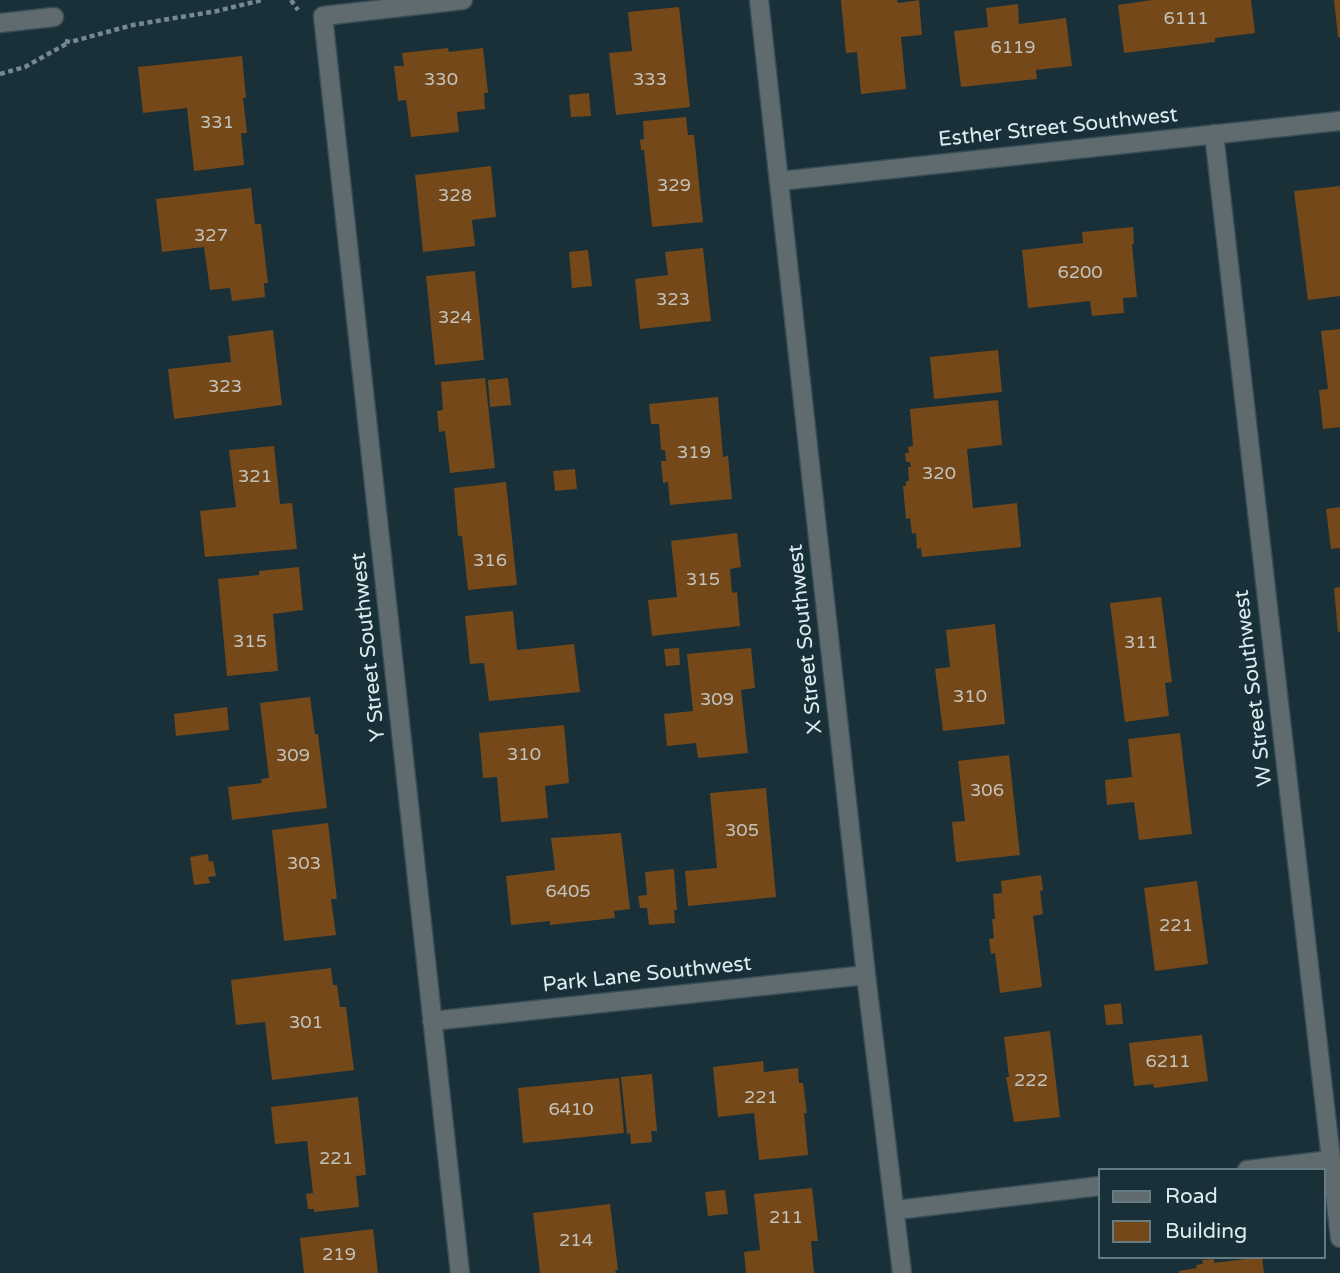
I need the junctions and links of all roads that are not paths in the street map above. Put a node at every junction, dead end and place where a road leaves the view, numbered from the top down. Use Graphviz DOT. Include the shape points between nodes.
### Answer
graph roads {
  1 [pos="463,0"];
  2 [pos="759,0"];
  3 [pos="54,17"];
  4 [pos="0,23"];
  5 [pos="1340,121"];
  6 [pos="1214,134"];
  7 [pos="780,181"];
  8 [pos="866,975"];
  9 [pos="432,1021"];
  10 [pos="1331,1160"];
  11 [pos="1264,1168"];
  12 [pos="1098,1186"];
  13 [pos="896,1210"];
  14 [pos="1340,1238"];
  15 [pos="460,1273"];
  16 [pos="902,1273"];
  1 -- 9 [label="street, Y Street Southwest" via="323,16"];
  2 -- 7 [label="street, X Street Southwest"];
  3 -- 4 [label="street"];
  5 -- 6 [label="street, Esther Street Southwest"];
  6 -- 7 [label="street, Esther Street Southwest"];
  6 -- 10 [label="street, W Street Southwest"];
  7 -- 8 [label="street, X Street Southwest"];
  8 -- 9 [label="street, Park Lane Southwest"];
  8 -- 13 [label="street, X Street Southwest"];
  9 -- 15 [label="street, Y Street Southwest"];
  10 -- 11 [label="street"];
  10 -- 14 [label="street, W Street Southwest"];
  12 -- 13 [label="street"];
  13 -- 16 [label="street, X Street Southwest"];
}
